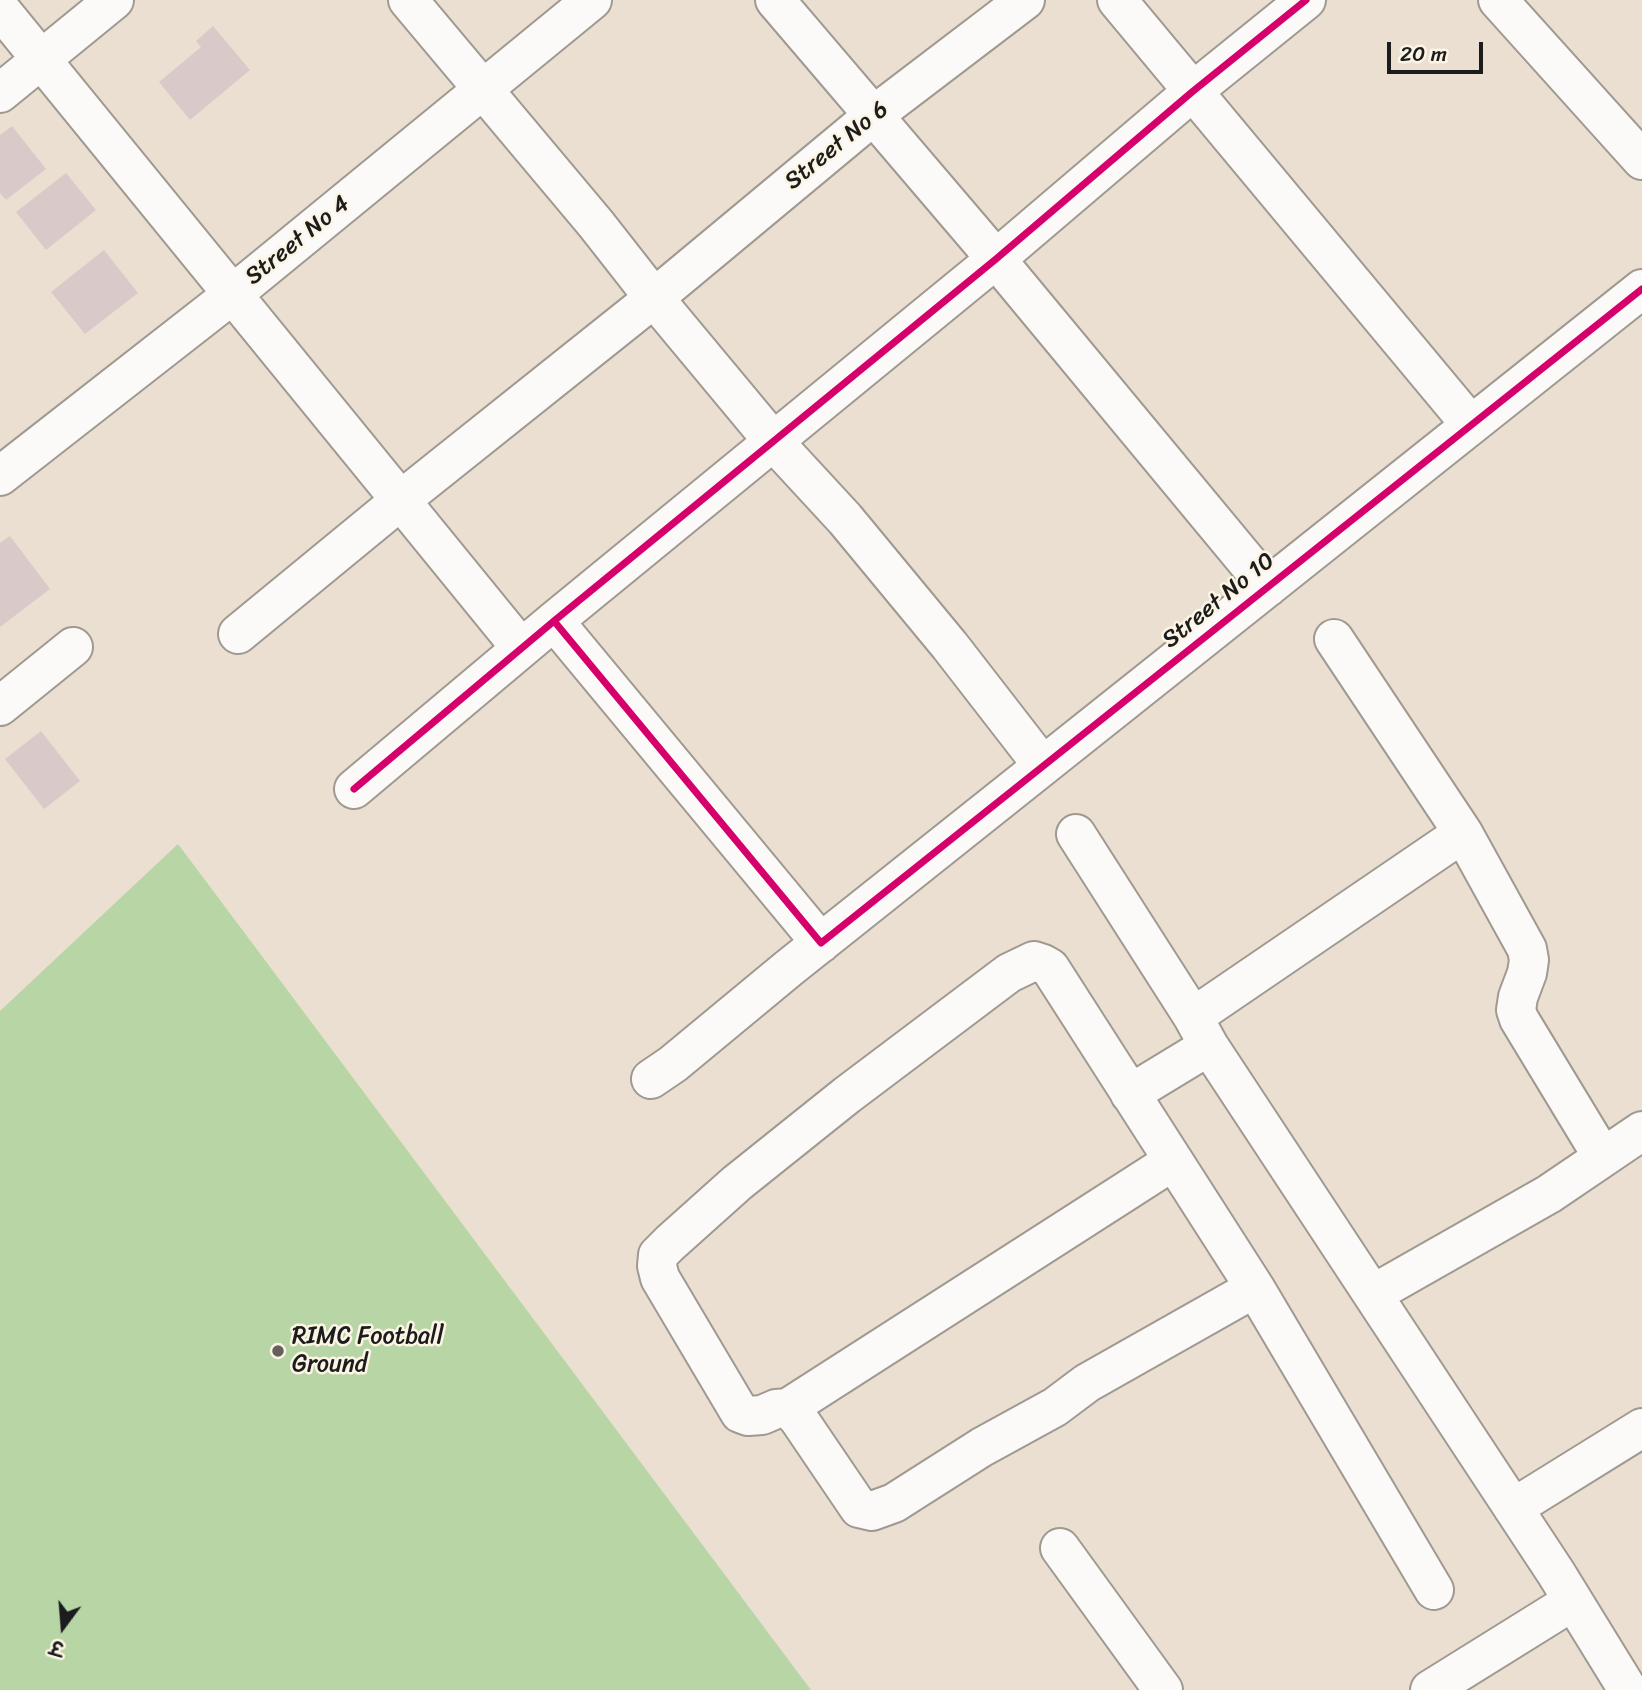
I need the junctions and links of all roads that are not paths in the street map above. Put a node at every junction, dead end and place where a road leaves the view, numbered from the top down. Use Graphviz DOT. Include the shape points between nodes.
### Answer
graph roads {
  1 [pos="114,0"];
  2 [pos="408,0"];
  3 [pos="592,0"];
  4 [pos="775,0"];
  5 [pos="1025,0"];
  6 [pos="1117,0"];
  7 [pos="1306,0"];
  8 [pos="1498,0"];
  9 [pos="0,9"];
  10 [pos="43,60"];
  11 [pos="484,89"];
  12 [pos="1192,92"];
  13 [pos="0,93"];
  14 [pos="874,115"];
  15 [pos="1642,160"];
  16 [pos="996,259"];
  17 [pos="1642,289"];
  18 [pos="233,294"];
  19 [pos="654,298"];
  20 [pos="1471,425"];
  21 [pos="773,441"];
  22 [pos="0,477"];
  23 [pos="401,500"];
  24 [pos="1268,587"];
  25 [pos="554,621"];
  26 [pos="238,634"];
  27 [pos="1334,639"];
  28 [pos="73,647"];
  29 [pos="521,648"];
  30 [pos="0,706"];
  31 [pos="1043,766"];
  32 [pos="354,789"];
  33 [pos="1464,833"];
  34 [pos="1076,835"];
  35 [pos="821,943"];
  36 [pos="1201,1032"];
  37 [pos="651,1079"];
  38 [pos="1130,1094"];
  39 [pos="1642,1131"];
  40 [pos="1602,1156"];
  41 [pos="1173,1161"];
  42 [pos="1255,1288"];
  43 [pos="1373,1294"];
  44 [pos="788,1408"];
  45 [pos="1642,1428"];
  46 [pos="1513,1508"];
  47 [pos="1060,1548"];
  48 [pos="1434,1590"];
  49 [pos="1573,1601"];
  50 [pos="1163,1690"];
  51 [pos="1430,1690"];
  52 [pos="1628,1690"];
  1 -- 10 [label="street"];
  2 -- 11 [label="street"];
  3 -- 11 [label="street, Street No 4"];
  4 -- 14 [label="street"];
  5 -- 14 [label="street, Street No 6"];
  6 -- 12 [label="street"];
  7 -- 12 [label="street"];
  8 -- 15 [label="street"];
  9 -- 10 [label="street"];
  10 -- 13 [label="street"];
  10 -- 18 [label="street"];
  11 -- 18 [label="street, Street No 4"];
  11 -- 19 [label="street"];
  12 -- 16 [label="street"];
  12 -- 20 [label="street"];
  14 -- 16 [label="street"];
  14 -- 19 [label="street, Street No 6"];
  16 -- 21 [label="street"];
  16 -- 24 [label="street"];
  17 -- 20 [label="street, Street No 10"];
  18 -- 22 [label="street, Street No 4"];
  18 -- 23 [label="street"];
  19 -- 21 [label="street"];
  19 -- 23 [label="street, Street No 6"];
  20 -- 24 [label="street, Street No 10"];
  21 -- 25 [label="street"];
  21 -- 31 [label="street" via="853,529"];
  23 -- 26 [label="street, Street No 6"];
  23 -- 29 [label="street"];
  24 -- 31 [label="street, Street No 10"];
  25 -- 29 [label="street"];
  25 -- 35 [label="street"];
  27 -- 33 [label="street"];
  28 -- 30 [label="street"];
  29 -- 32 [label="street"];
  31 -- 35 [label="street, Street No 10"];
  33 -- 36 [label="street"];
  33 -- 40 [label="street" via="1527,949 1527,973 1516,1010 1519,1019"];
  34 -- 36 [label="street"];
  35 -- 37 [label="street, Street No 10"];
  36 -- 38 [label="street"];
  36 -- 43 [label="street"];
  38 -- 41 [label="street"];
  38 -- 44 [label="street" via="1050,968 1034,961 1009,973 847,1095 670,1243 658,1255 660,1278 740,1412 762,1415"];
  39 -- 40 [label="street"];
  40 -- 43 [label="street" via="1549,1194"];
  41 -- 42 [label="street"];
  41 -- 44 [label="street"];
  42 -- 44 [label="street" via="1087,1383 894,1503 872,1511 859,1508"];
  42 -- 48 [label="street"];
  43 -- 46 [label="street"];
  45 -- 46 [label="street"];
  46 -- 49 [label="street"];
  47 -- 50 [label="street"];
  49 -- 51 [label="street"];
  49 -- 52 [label="street"];
}
